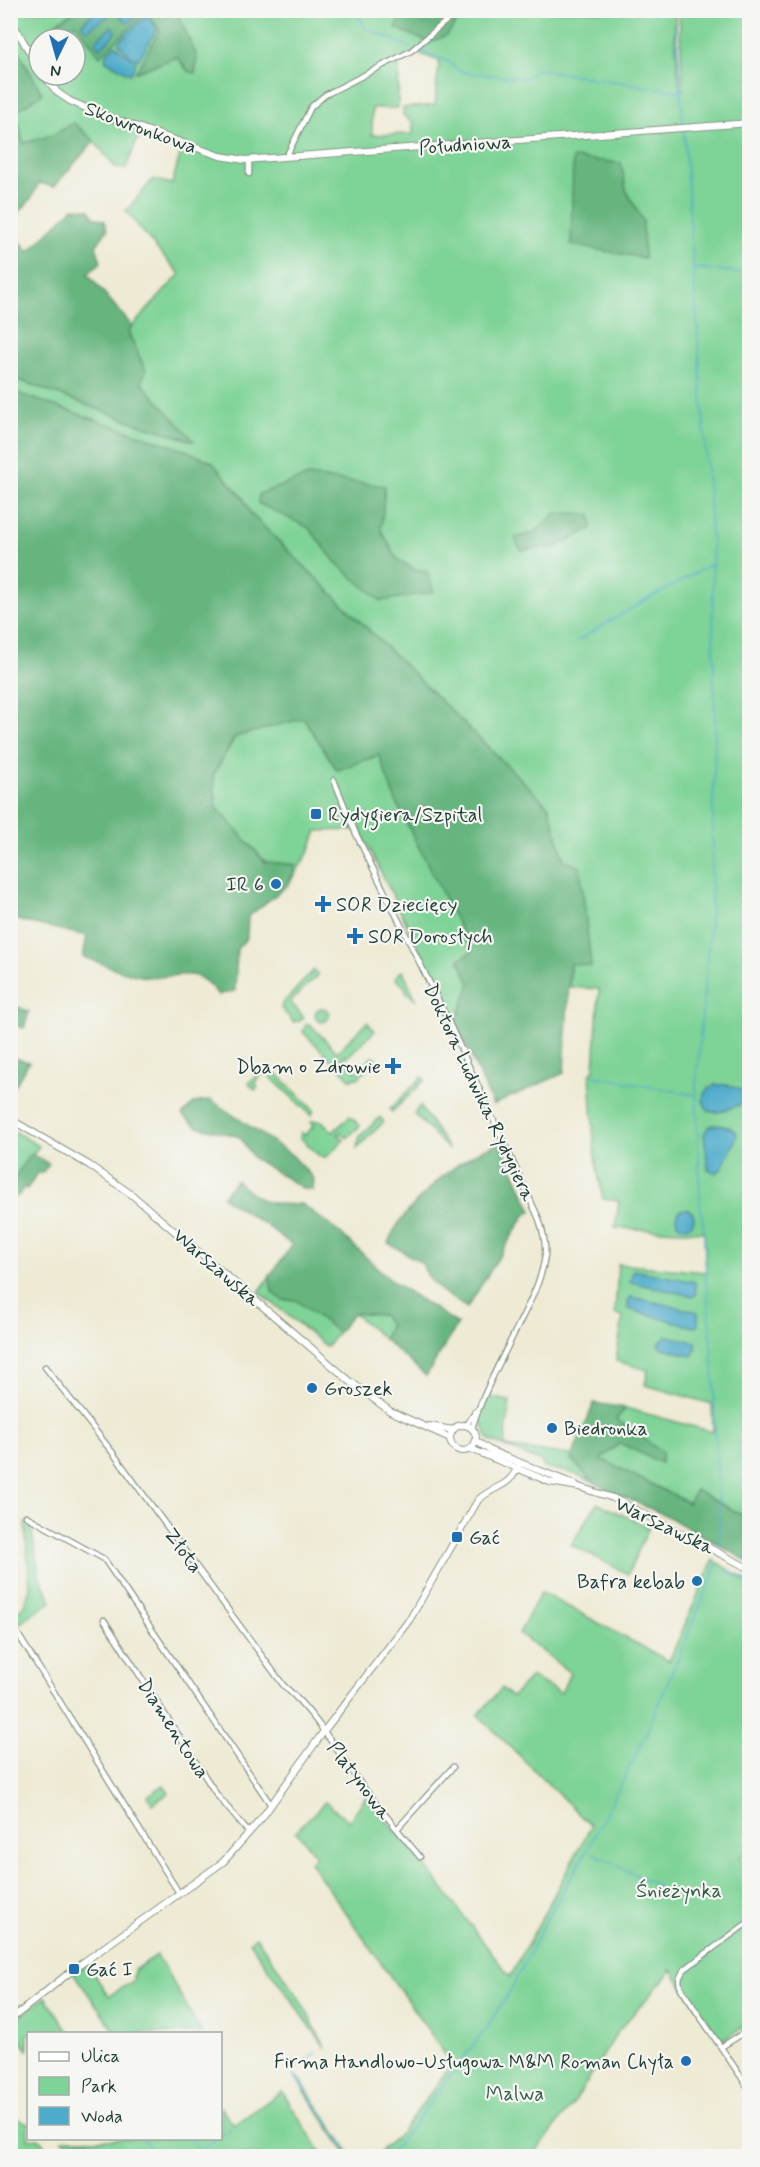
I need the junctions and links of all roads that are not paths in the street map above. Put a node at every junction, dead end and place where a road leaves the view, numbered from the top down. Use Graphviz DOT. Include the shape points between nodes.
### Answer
graph roads {
  1 [pos="459,10"];
  2 [pos="10,18"];
  3 [pos="27,48"];
  4 [pos="51,87"];
  5 [pos="750,123"];
  6 [pos="285,158"];
  7 [pos="249,160"];
  8 [pos="249,174"];
  9 [pos="334,780"];
  10 [pos="10,1119"];
  11 [pos="45,1367"];
  12 [pos="417,1424"];
  13 [pos="469,1426"];
  14 [pos="453,1430"];
  15 [pos="450,1438"];
  16 [pos="477,1441"];
  17 [pos="471,1449"];
  18 [pos="518,1466"];
  19 [pos="26,1516"];
  20 [pos="750,1569"];
  21 [pos="104,1620"];
  22 [pos="16,1631"];
  23 [pos="324,1731"];
  24 [pos="453,1767"];
  25 [pos="271,1805"];
  26 [pos="397,1829"];
  27 [pos="249,1833"];
  28 [pos="420,1857"];
  29 [pos="179,1893"];
  30 [pos="750,1921"];
  31 [pos="10,2020"];
  32 [pos="750,2029"];
  33 [pos="721,2048"];
  34 [pos="750,2090"];
  1 -- 6 [label="street" via="411,51 311,106"];
  2 -- 3 [label="street"];
  4 -- 7 [label="street, Skowronkowa" via="70,101 103,115 220,156"];
  5 -- 6 [label="street, Południowa"];
  6 -- 7 [label="street, Południowa"];
  7 -- 8 [label="street"];
  9 -- 13 [label="street, Doktora Ludwika Rydygiera" via="543,1232 545,1254 539,1279"];
  10 -- 12 [label="street, Warszawska" via="115,1182 351,1382 390,1411"];
  11 -- 23 [label="street, Złota" via="284,1686"];
  12 -- 14 [label="street, Warszawska"];
  12 -- 15 [label="street, Warszawska"];
  13 -- 14 [label="street"];
  13 -- 16 [label="street"];
  14 -- 15 [label="street"];
  15 -- 17 [label="street" via="456,1449"];
  16 -- 17 [label="street"];
  16 -- 18 [label="street, Warszawska"];
  17 -- 18 [label="street, Warszawska"];
  18 -- 20 [label="street, Warszawska" via="550,1482 579,1487 626,1504"];
  18 -- 23 [label="street" via="508,1482 478,1500 410,1619"];
  19 -- 25 [label="street" via="104,1559"];
  21 -- 27 [label="street, Diamentowa" via="218,1795"];
  22 -- 29 [label="street"];
  23 -- 25 [label="street"];
  23 -- 26 [label="street, Platynowa"];
  24 -- 26 [label="street, Platynowa"];
  25 -- 27 [label="street"];
  26 -- 28 [label="street, Platynowa"];
  27 -- 29 [label="street" via="223,1862"];
  29 -- 31 [label="street"];
  30 -- 33 [label="street" via="685,1969 679,1982"];
  32 -- 33 [label="street"];
  33 -- 34 [label="street"];
}
